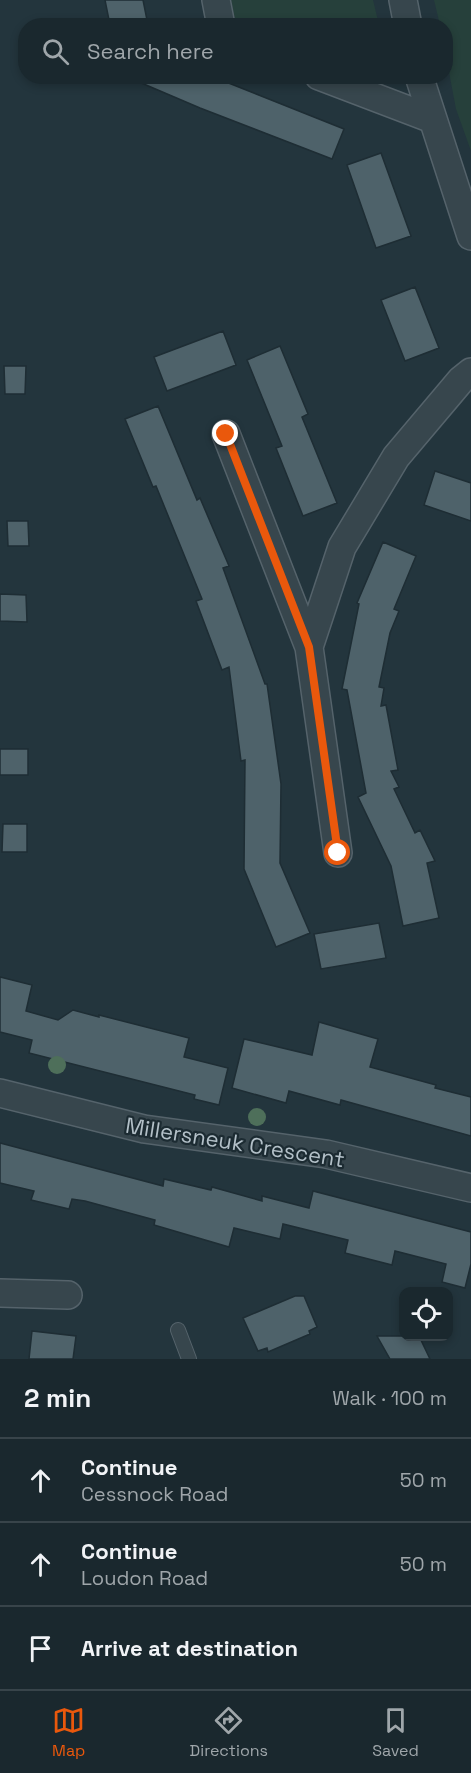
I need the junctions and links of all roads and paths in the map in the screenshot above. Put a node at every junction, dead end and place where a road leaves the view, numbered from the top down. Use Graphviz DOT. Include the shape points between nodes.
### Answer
graph roads {
  1 [pos="216,0"];
  2 [pos="403,0"];
  3 [pos="219,18"];
  4 [pos="406,18"];
  5 [pos="340,84"];
  6 [pos="421,84"];
  7 [pos="432,119"];
  8 [pos="471,236"];
  9 [pos="471,372"];
  10 [pos="226,434"];
  11 [pos="309,647"];
  12 [pos="338,853"];
  13 [pos="0,1093"];
  14 [pos="471,1188"];
  15 [pos="0,1293"];
  16 [pos="68,1295"];
  17 [pos="178,1330"];
  18 [pos="189,1359"];
  1 -- 3 [label="street"];
  2 -- 4 [label="street"];
  5 -- 7 [label="street"];
  6 -- 7 [label="street"];
  7 -- 8 [label="street"];
  9 -- 11 [label="street" via="396,457 342,547"];
  10 -- 11 [label="street"];
  11 -- 12 [label="street"];
  13 -- 14 [label="street, Millersneuk Crescent" via="144,1129 326,1154"];
  15 -- 16 [label="street"];
  17 -- 18 [label="lane"];
}
